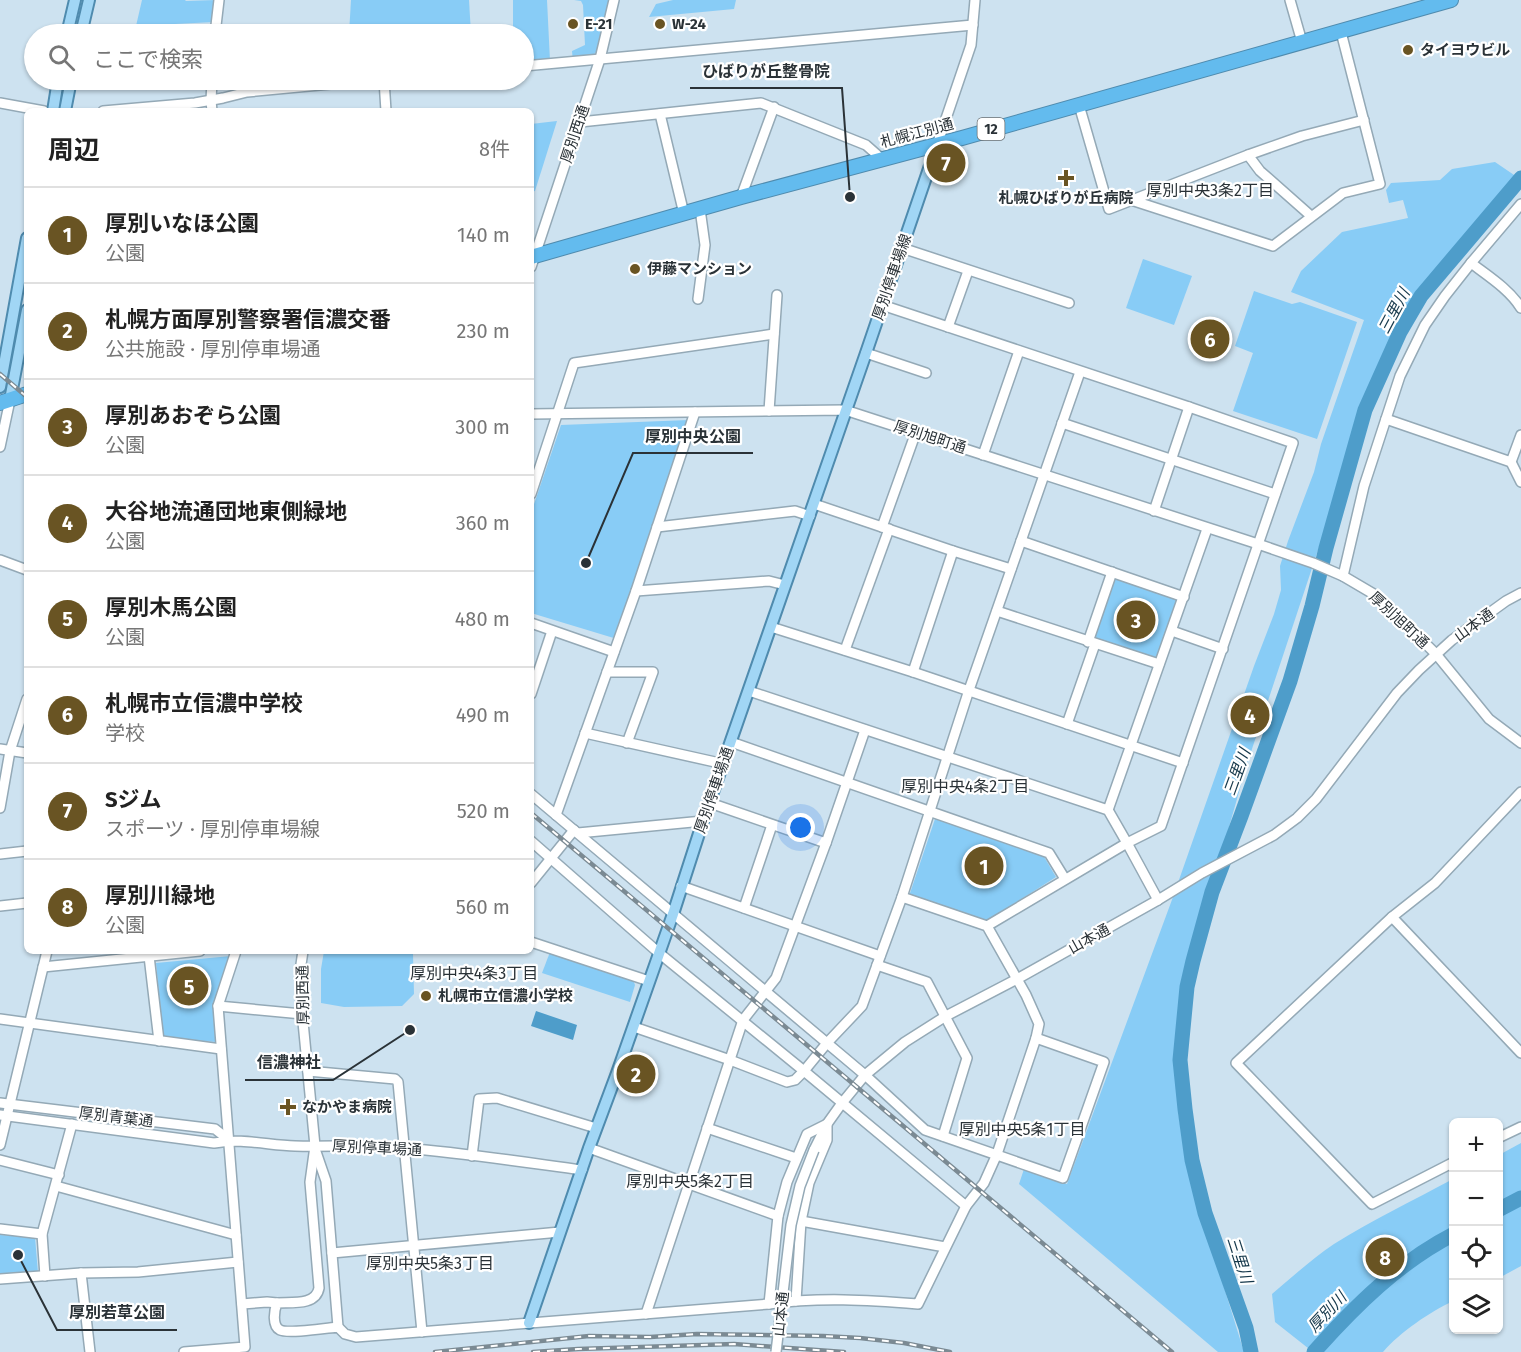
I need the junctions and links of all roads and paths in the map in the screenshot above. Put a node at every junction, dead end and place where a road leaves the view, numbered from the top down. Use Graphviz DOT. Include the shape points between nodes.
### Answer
graph roads {
  1 [pos="75,0"];
  2 [pos="89,0"];
  3 [pos="219,0"];
  4 [pos="614,0"];
  5 [pos="975,0"];
  6 [pos="1290,0"];
  7 [pos="1451,0"];
  8 [pos="69,24"];
  9 [pos="83,24"];
  10 [pos="216,24"];
  11 [pos="974,25"];
  12 [pos="1341,32"];
  13 [pos="1302,42"];
  14 [pos="600,59"];
  15 [pos="534,65"];
  16 [pos="56,90"];
  17 [pos="69,90"];
  18 [pos="212,90"];
  19 [pos="268,90"];
  20 [pos="385,90"];
  21 [pos="0,103"];
  22 [pos="1079,105"];
  23 [pos="212,106"];
  24 [pos="774,107"];
  25 [pos="28,108"];
  26 [pos="53,108"];
  27 [pos="66,108"];
  28 [pos="168,108"];
  29 [pos="386,108"];
  30 [pos="660,114"];
  31 [pos="1364,120"];
  32 [pos="580,122"];
  33 [pos="937,145"];
  34 [pos="1248,155"];
  35 [pos="883,160"];
  36 [pos="741,197"];
  37 [pos="1131,200"];
  38 [pos="1521,204"];
  39 [pos="700,209"];
  40 [pos="684,214"];
  41 [pos="1311,216"];
  42 [pos="902,248"];
  43 [pos="534,254"];
  44 [pos="534,259"];
  45 [pos="1470,263"];
  46 [pos="968,270"];
  47 [pos="23,281"];
  48 [pos="777,295"];
  49 [pos="698,299"];
  50 [pos="1069,303"];
  51 [pos="882,305"];
  52 [pos="1521,308"];
  53 [pos="24,323"];
  54 [pos="948,327"];
  55 [pos="774,334"];
  56 [pos="1019,351"];
  57 [pos="866,353"];
  58 [pos="1080,372"];
  59 [pos="926,373"];
  60 [pos="0,387"];
  61 [pos="24,395"];
  62 [pos="5,402"];
  63 [pos="1189,406"];
  64 [pos="845,410"];
  65 [pos="769,411"];
  66 [pos="695,412"];
  67 [pos="534,414"];
  68 [pos="557,414"];
  69 [pos="1386,419"];
  70 [pos="1062,423"];
  71 [pos="916,432"];
  72 [pos="1521,435"];
  73 [pos="0,447"];
  74 [pos="983,455"];
  75 [pos="1171,460"];
  76 [pos="1511,462"];
  77 [pos="1044,475"];
  78 [pos="1521,482"];
  79 [pos="534,485"];
  80 [pos="1275,494"];
  81 [pos="814,504"];
  82 [pos="1154,511"];
  83 [pos="810,516"];
  84 [pos="657,527"];
  85 [pos="885,528"];
  86 [pos="1207,529"];
  87 [pos="1021,541"];
  88 [pos="1258,544"];
  89 [pos="953,551"];
  90 [pos="0,560"];
  91 [pos="24,569"];
  92 [pos="1011,569"];
  93 [pos="1112,572"];
  94 [pos="1343,576"];
  95 [pos="785,585"];
  96 [pos="636,591"];
  97 [pos="1521,593"];
  98 [pos="1184,597"];
  99 [pos="997,611"];
  100 [pos="534,624"];
  101 [pos="771,627"];
  102 [pos="552,631"];
  103 [pos="1172,631"];
  104 [pos="1091,643"];
  105 [pos="1223,649"];
  106 [pos="845,651"];
  107 [pos="614,652"];
  108 [pos="1436,654"];
  109 [pos="1159,664"];
  110 [pos="607,672"];
  111 [pos="913,672"];
  112 [pos="534,685"];
  113 [pos="969,690"];
  114 [pos="749,692"];
  115 [pos="24,716"];
  116 [pos="1067,724"];
  117 [pos="865,730"];
  118 [pos="585,733"];
  119 [pos="731,742"];
  120 [pos="627,743"];
  121 [pos="1521,743"];
  122 [pos="1131,745"];
  123 [pos="0,749"];
  124 [pos="10,751"];
  125 [pos="24,753"];
  126 [pos="948,757"];
  127 [pos="1184,763"];
  128 [pos="723,764"];
  129 [pos="848,782"];
  130 [pos="1521,792"];
  131 [pos="534,797"];
  132 [pos="710,803"];
  133 [pos="0,808"];
  134 [pos="1108,810"];
  135 [pos="931,812"];
  136 [pos="556,815"];
  137 [pos="703,821"];
  138 [pos="772,825"];
  139 [pos="576,832"];
  140 [pos="826,843"];
  141 [pos="1127,843"];
  142 [pos="534,844"];
  143 [pos="24,851"];
  144 [pos="0,854"];
  145 [pos="551,858"];
  146 [pos="534,879"];
  147 [pos="1065,879"];
  148 [pos="681,886"];
  149 [pos="902,897"];
  150 [pos="1158,900"];
  151 [pos="24,903"];
  152 [pos="0,906"];
  153 [pos="744,908"];
  154 [pos="673,914"];
  155 [pos="1392,917"];
  156 [pos="795,926"];
  157 [pos="987,926"];
  158 [pos="534,943"];
  159 [pos="659,953"];
  160 [pos="46,954"];
  161 [pos="169,954"];
  162 [pos="235,954"];
  163 [pos="303,954"];
  164 [pos="149,956"];
  165 [pos="879,960"];
  166 [pos="43,967"];
  167 [pos="1017,979"];
  168 [pos="650,981"];
  169 [pos="766,992"];
  170 [pos="218,1006"];
  171 [pos="302,1014"];
  172 [pos="946,1016"];
  173 [pos="0,1019"];
  174 [pos="743,1020"];
  175 [pos="29,1023"];
  176 [pos="634,1027"];
  177 [pos="1036,1038"];
  178 [pos="159,1041"];
  179 [pos="827,1043"];
  180 [pos="221,1049"];
  181 [pos="1521,1053"];
  182 [pos="730,1060"];
  183 [pos="308,1071"];
  184 [pos="804,1071"];
  185 [pos="865,1075"];
  186 [pos="842,1103"];
  187 [pos="5,1104"];
  188 [pos="3,1115"];
  189 [pos="72,1124"];
  190 [pos="827,1124"];
  191 [pos="1521,1127"];
  192 [pos="596,1128"];
  193 [pos="707,1128"];
  194 [pos="943,1136"];
  195 [pos="1503,1136"];
  196 [pos="229,1140"];
  197 [pos="0,1144"];
  198 [pos="315,1146"];
  199 [pos="403,1147"];
  200 [pos="589,1148"];
  201 [pos="997,1154"];
  202 [pos="472,1156"];
  203 [pos="796,1158"];
  204 [pos="0,1160"];
  205 [pos="1449,1165"];
  206 [pos="582,1170"];
  207 [pos="59,1175"];
  208 [pos="689,1184"];
  209 [pos="56,1186"];
  210 [pos="966,1206"];
  211 [pos="778,1216"];
  212 [pos="801,1221"];
  213 [pos="0,1229"];
  214 [pos="560,1232"];
  215 [pos="42,1234"];
  216 [pos="236,1235"];
  217 [pos="414,1246"];
  218 [pos="945,1247"];
  219 [pos="332,1253"];
  220 [pos="238,1262"];
  221 [pos="81,1274"];
  222 [pos="45,1276"];
  223 [pos="0,1279"];
  224 [pos="796,1300"];
  225 [pos="277,1303"];
  226 [pos="242,1304"];
  227 [pos="770,1304"];
  228 [pos="646,1314"];
  229 [pos="529,1323"];
  230 [pos="338,1327"];
  231 [pos="422,1332"];
  232 [pos="90,1352"];
  233 [pos="184,1352"];
  234 [pos="776,1352"];
  1 -- 8 [label="main road"];
  2 -- 9 [label="main road"];
  3 -- 10 [label="street"];
  4 -- 14 [label="street, 厚別西通"];
  5 -- 11 [label="street"];
  6 -- 13 [label="street"];
  7 -- 12 [label="highway, 札幌江別通 / 12"];
  11 -- 14 [label="street"];
  11 -- 33 [label="street" via="971,45"];
  12 -- 13 [label="highway, 札幌江別通 / 12"];
  12 -- 31 [label="street"];
  13 -- 22 [label="highway, 札幌江別通 / 12"];
  14 -- 15 [label="street"];
  14 -- 32 [label="street, 厚別西通"];
  16 -- 26 [label="main road"];
  17 -- 27 [label="main road"];
  18 -- 23 [label="street"];
  19 -- 23 [label="street" via="247,92"];
  20 -- 29 [label="street"];
  21 -- 25 [label="street"];
  22 -- 33 [label="highway, 札幌江別通 / 12"];
  22 -- 37 [label="street" via="1108,209"];
  23 -- 28 [label="street"];
  24 -- 30 [label="street" via="761,103"];
  24 -- 35 [label="street" via="866,145"];
  24 -- 36 [label="street"];
  30 -- 32 [label="street"];
  30 -- 40 [label="street"];
  31 -- 34 [label="street"];
  31 -- 41 [label="street" via="1380,184 1343,193"];
  32 -- 43 [label="street, 厚別西通"];
  33 -- 35 [label="highway, 札幌江別通 / 12"];
  33 -- 42 [label="main road, 厚別停車場線"];
  34 -- 37 [label="street"];
  34 -- 41 [label="street" via="1260,171"];
  35 -- 36 [label="highway, 札幌江別通 / 12"];
  36 -- 39 [label="highway, 札幌江別通 / 12"];
  37 -- 41 [label="street" via="1273,246"];
  38 -- 45 [label="street"];
  39 -- 40 [label="highway, 札幌江別通 / 12"];
  39 -- 49 [label="street" via="705,245"];
  40 -- 44 [label="highway, 札幌江別通 / 12" via="564,247"];
  42 -- 46 [label="street"];
  42 -- 51 [label="main road, 厚別停車場線"];
  45 -- 52 [label="street" via="1500,285"];
  45 -- 69 [label="street" via="1425,326 1400,376"];
  46 -- 50 [label="street"];
  46 -- 54 [label="street"];
  47 -- 60 [label="main road"];
  48 -- 55 [label="street"];
  51 -- 54 [label="street"];
  51 -- 57 [label="main road, 厚別停車場線"];
  53 -- 62 [label="main road"];
  54 -- 56 [label="street"];
  55 -- 65 [label="street"];
  55 -- 68 [label="street" via="574,363"];
  56 -- 58 [label="street"];
  56 -- 74 [label="street"];
  57 -- 59 [label="street"];
  57 -- 64 [label="main road, 厚別停車場線"];
  58 -- 63 [label="street"];
  58 -- 70 [label="street"];
  61 -- 62 [label="highway"];
  62 -- 73 [label="street"];
  63 -- 75 [label="street"];
  63 -- 80 [label="street" via="1293,443"];
  64 -- 65 [label="street, 厚別旭町通"];
  64 -- 71 [label="street, 厚別旭町通"];
  64 -- 81 [label="main road, 厚別停車場通"];
  65 -- 66 [label="street, 厚別旭町通"];
  66 -- 68 [label="street, 厚別旭町通"];
  66 -- 84 [label="street"];
  67 -- 68 [label="street, 厚別旭町通"];
  68 -- 79 [label="street"];
  69 -- 76 [label="street"];
  69 -- 94 [label="street" via="1364,486"];
  70 -- 75 [label="street"];
  70 -- 77 [label="street"];
  71 -- 74 [label="street, 厚別旭町通"];
  71 -- 85 [label="street"];
  72 -- 76 [label="street"];
  74 -- 77 [label="street, 厚別旭町通"];
  75 -- 80 [label="street"];
  75 -- 82 [label="street"];
  76 -- 78 [label="street"];
  77 -- 82 [label="street, 厚別旭町通"];
  77 -- 87 [label="street"];
  80 -- 88 [label="street"];
  81 -- 83 [label="main road, 厚別停車場通"];
  81 -- 85 [label="street"];
  82 -- 86 [label="street, 厚別旭町通"];
  83 -- 84 [label="street" via="795,511"];
  83 -- 95 [label="main road, 厚別停車場通"];
  84 -- 96 [label="street"];
  85 -- 89 [label="street"];
  85 -- 106 [label="street"];
  86 -- 88 [label="street, 厚別旭町通"];
  86 -- 98 [label="street"];
  87 -- 92 [label="street"];
  87 -- 93 [label="street"];
  88 -- 94 [label="street, 厚別旭町通"];
  88 -- 105 [label="street"];
  89 -- 92 [label="street"];
  89 -- 111 [label="street"];
  90 -- 91 [label="street"];
  92 -- 99 [label="street"];
  93 -- 98 [label="street"];
  93 -- 104 [label="street"];
  94 -- 108 [label="street, 厚別旭町通" via="1377,596"];
  95 -- 96 [label="street" via="769,581"];
  95 -- 101 [label="main road, 厚別停車場通"];
  96 -- 107 [label="street"];
  97 -- 108 [label="street, 山本通"];
  98 -- 103 [label="street"];
  99 -- 104 [label="street"];
  99 -- 113 [label="street"];
  100 -- 102 [label="street"];
  101 -- 106 [label="street"];
  101 -- 114 [label="main road, 厚別停車場通"];
  102 -- 107 [label="street"];
  102 -- 112 [label="street"];
  103 -- 105 [label="street"];
  103 -- 109 [label="street"];
  104 -- 109 [label="street"];
  104 -- 116 [label="street"];
  105 -- 127 [label="street"];
  106 -- 111 [label="street"];
  107 -- 110 [label="street"];
  108 -- 121 [label="street, 厚別旭町通" via="1489,719"];
  108 -- 150 [label="street, 山本通" via="1397,693 1297,818"];
  109 -- 122 [label="street"];
  110 -- 118 [label="street"];
  110 -- 120 [label="street" via="653,672"];
  111 -- 113 [label="street"];
  113 -- 116 [label="street"];
  113 -- 126 [label="street"];
  114 -- 117 [label="street"];
  114 -- 119 [label="main road, 厚別停車場通"];
  115 -- 124 [label="street"];
  116 -- 122 [label="street"];
  117 -- 126 [label="street"];
  117 -- 129 [label="street"];
  118 -- 120 [label="street"];
  118 -- 136 [label="street"];
  119 -- 128 [label="main road, 厚別停車場通"];
  119 -- 129 [label="street"];
  120 -- 128 [label="street"];
  122 -- 127 [label="street"];
  122 -- 134 [label="street"];
  123 -- 124 [label="street"];
  124 -- 125 [label="street"];
  124 -- 133 [label="street"];
  126 -- 134 [label="street"];
  126 -- 135 [label="street"];
  127 -- 141 [label="street" via="1161,826"];
  128 -- 132 [label="main road, 厚別停車場通"];
  129 -- 135 [label="street"];
  129 -- 140 [label="street"];
  130 -- 155 [label="street" via="1435,883"];
  131 -- 136 [label="street"];
  132 -- 137 [label="main road, 厚別停車場通"];
  132 -- 138 [label="street"];
  134 -- 141 [label="street"];
  135 -- 147 [label="street" via="1049,853"];
  135 -- 149 [label="street"];
  136 -- 139 [label="street"];
  137 -- 139 [label="street"];
  137 -- 148 [label="main road, 厚別停車場通"];
  138 -- 140 [label="street"];
  138 -- 153 [label="street"];
  139 -- 145 [label="street"];
  139 -- 154 [label="street"];
  140 -- 156 [label="street"];
  141 -- 147 [label="street"];
  141 -- 150 [label="street"];
  142 -- 145 [label="street"];
  143 -- 144 [label="street"];
  145 -- 146 [label="street"];
  145 -- 159 [label="street"];
  147 -- 157 [label="street"];
  148 -- 153 [label="street"];
  148 -- 154 [label="main road, 厚別停車場通"];
  149 -- 157 [label="street"];
  149 -- 165 [label="street"];
  150 -- 167 [label="street, 山本通"];
  151 -- 152 [label="street"];
  153 -- 156 [label="street"];
  154 -- 159 [label="main road, 厚別停車場通"];
  154 -- 169 [label="street"];
  155 -- 181 [label="street"];
  155 -- 205 [label="street" via="1236,1063 1372,1204"];
  156 -- 165 [label="street"];
  156 -- 169 [label="street" via="776,978"];
  157 -- 167 [label="street"];
  158 -- 168 [label="street"];
  159 -- 168 [label="main road, 厚別停車場通"];
  159 -- 174 [label="street"];
  160 -- 166 [label="street"];
  161 -- 164 [label="street"];
  162 -- 170 [label="street"];
  163 -- 171 [label="street, 厚別西通"];
  164 -- 166 [label="street"];
  164 -- 178 [label="street"];
  165 -- 172 [label="street" via="927,982"];
  165 -- 179 [label="street" via="862,1006"];
  166 -- 175 [label="street"];
  167 -- 172 [label="street, 山本通"];
  167 -- 177 [label="street" via="1039,1024"];
  168 -- 176 [label="main road, 厚別停車場通"];
  169 -- 174 [label="street"];
  169 -- 179 [label="street"];
  170 -- 171 [label="street"];
  170 -- 180 [label="street"];
  171 -- 183 [label="street, 厚別西通"];
  172 -- 185 [label="street, 山本通" via="904,1042"];
  172 -- 194 [label="street" via="967,1058"];
  173 -- 175 [label="street"];
  174 -- 182 [label="street"];
  174 -- 184 [label="street"];
  175 -- 178 [label="street"];
  175 -- 187 [label="street"];
  176 -- 182 [label="street"];
  176 -- 192 [label="main road, 厚別停車場通"];
  177 -- 201 [label="street"];
  177 -- 201 [label="street" via="1104,1062 1063,1178"];
  178 -- 180 [label="street"];
  179 -- 184 [label="street"];
  179 -- 185 [label="street"];
  180 -- 196 [label="street"];
  182 -- 184 [label="street" via="787,1082"];
  182 -- 193 [label="street"];
  183 -- 198 [label="street, 厚別西通"];
  183 -- 199 [label="street" via="395,1079"];
  184 -- 186 [label="street"];
  185 -- 186 [label="street, 山本通"];
  185 -- 194 [label="street" via="926,1130"];
  186 -- 190 [label="street, 山本通"];
  186 -- 210 [label="street"];
  187 -- 188 [label="street"];
  187 -- 196 [label="street, 厚別青葉通" via="216,1129"];
  188 -- 189 [label="street, 厚別青葉通"];
  188 -- 197 [label="street"];
  189 -- 196 [label="street, 厚別青葉通" via="214,1143"];
  189 -- 207 [label="street"];
  190 -- 203 [label="street" via="807,1134"];
  190 -- 212 [label="street" via="827,1140 809,1183"];
  190 -- 234 [label="street, 山本通, bridge" via="800,1186 791,1225"];
  191 -- 195 [label="street"];
  192 -- 200 [label="main road, 厚別停車場通"];
  192 -- 202 [label="street" via="497,1098 479,1099"];
  193 -- 203 [label="street"];
  193 -- 208 [label="street"];
  194 -- 201 [label="street"];
  196 -- 198 [label="street, 厚別青葉通"];
  196 -- 216 [label="street"];
  198 -- 199 [label="street, 厚別停車場通"];
  198 -- 219 [label="street, 厚別西通" via="326,1181"];
  198 -- 225 [label="street, 厚別西通" via="310,1182 318,1292 306,1301"];
  199 -- 202 [label="street, 厚別停車場通"];
  199 -- 217 [label="street"];
  200 -- 206 [label="main road, 厚別停車場通"];
  200 -- 208 [label="street"];
  201 -- 210 [label="street" via="984,1183"];
  202 -- 206 [label="street, 厚別停車場通"];
  203 -- 211 [label="street"];
  204 -- 207 [label="street"];
  206 -- 214 [label="main road, 厚別停車場通"];
  207 -- 209 [label="street"];
  208 -- 211 [label="street"];
  208 -- 228 [label="street"];
  209 -- 215 [label="street"];
  209 -- 216 [label="street"];
  210 -- 218 [label="street"];
  211 -- 227 [label="street"];
  212 -- 218 [label="street"];
  212 -- 224 [label="street"];
  213 -- 215 [label="street"];
  214 -- 217 [label="street"];
  214 -- 229 [label="main road, 厚別停車場通"];
  215 -- 222 [label="street"];
  216 -- 220 [label="street"];
  217 -- 219 [label="street"];
  217 -- 231 [label="street"];
  218 -- 224 [label="street" via="918,1304"];
  219 -- 230 [label="street, 厚別西通"];
  220 -- 221 [label="street"];
  220 -- 226 [label="street"];
  221 -- 222 [label="street"];
  221 -- 232 [label="street"];
  222 -- 223 [label="street"];
  224 -- 227 [label="street"];
  225 -- 226 [label="street"];
  225 -- 230 [label="street" via="276,1326 283,1331"];
  226 -- 233 [label="street" via="245,1347"];
  227 -- 228 [label="street"];
  228 -- 229 [label="street"];
  229 -- 231 [label="street"];
  230 -- 231 [label="street" via="352,1337"];
}
